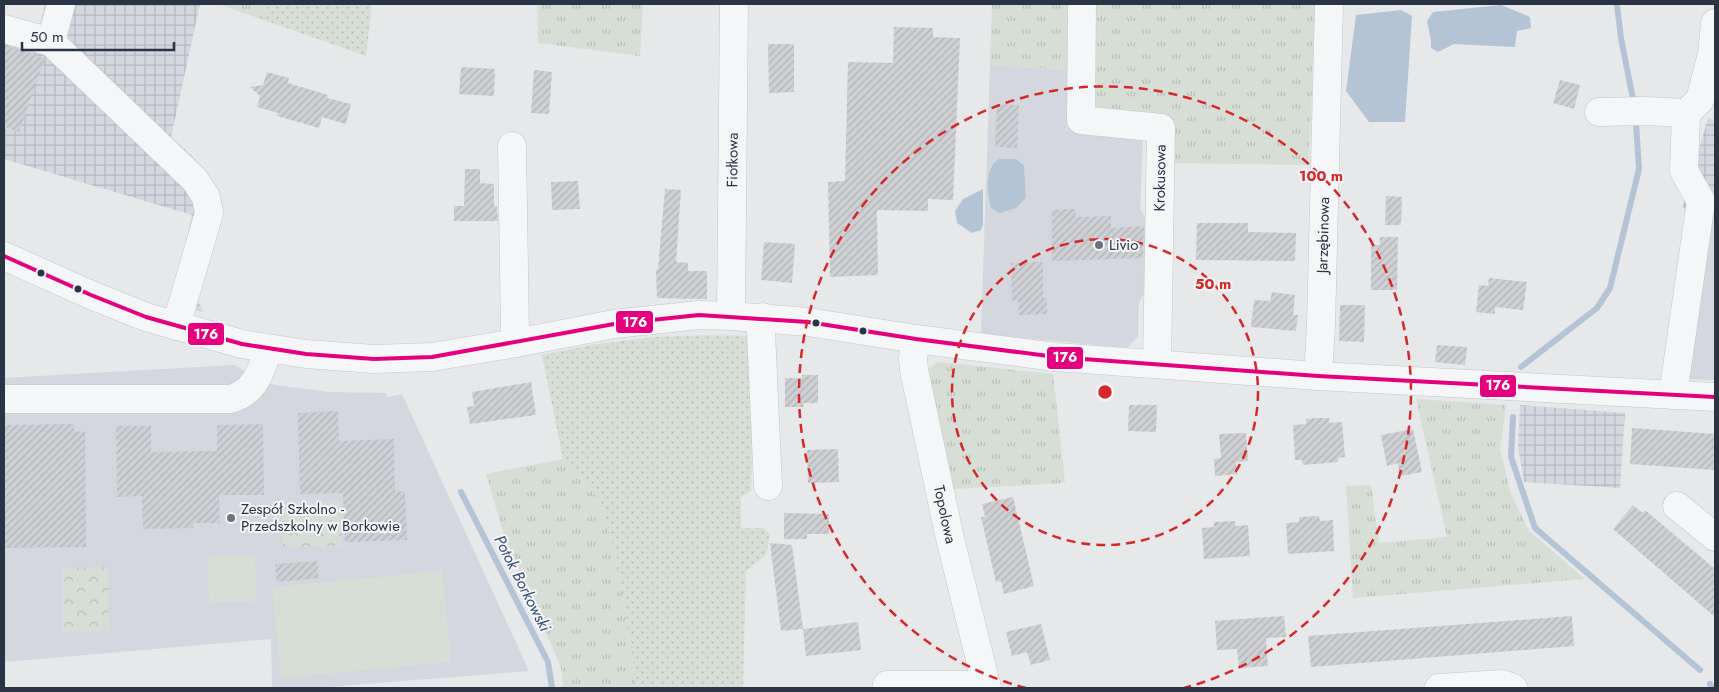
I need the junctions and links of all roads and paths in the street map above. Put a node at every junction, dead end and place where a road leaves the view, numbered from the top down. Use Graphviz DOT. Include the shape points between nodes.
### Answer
graph roads {
  1 [pos="61,4"];
  2 [pos="734,4"];
  3 [pos="1082,4"];
  4 [pos="1329,4"];
  5 [pos="1715,23"];
  6 [pos="4,29"];
  7 [pos="51,42"];
  8 [pos="1599,112"];
  9 [pos="1686,113"];
  10 [pos="512,146"];
  11 [pos="4,256"];
  12 [pos="731,316"];
  13 [pos="763,317"];
  14 [pos="176,326"];
  15 [pos="916,339"];
  16 [pos="516,343"];
  17 [pos="267,349"];
  18 [pos="1157,364"];
  19 [pos="1318,376"];
  20 [pos="1673,395"];
  21 [pos="1715,397"];
  22 [pos="4,399"];
  23 [pos="768,486"];
  24 [pos="1677,506"];
  25 [pos="1715,537"];
  26 [pos="887,685"];
  27 [pos="987,686"];
  28 [pos="1439,688"];
  29 [pos="1513,688"];
  1 -- 7 [label="street"];
  2 -- 12 [label="street, Fiołkowa"];
  3 -- 18 [label="street, Krokusowa" via="1081,120 1161,128"];
  4 -- 19 [label="street, Jarzębinowa"];
  5 -- 9 [label="street" via="1712,54 1700,100"];
  6 -- 7 [label="street"];
  7 -- 14 [label="street" via="195,180 206,197 209,213"];
  8 -- 9 [label="street"];
  9 -- 20 [label="street" via="1684,171 1701,200"];
  10 -- 16 [label="street"];
  11 -- 14 [label="street" via="91,295"];
  12 -- 13 [label="street"];
  12 -- 16 [label="street" via="657,318"];
  13 -- 15 [label="street"];
  13 -- 23 [label="street"];
  14 -- 17 [label="street"];
  15 -- 18 [label="street"];
  15 -- 27 [label="street, Topolowa" via="914,370"];
  16 -- 17 [label="street" via="432,357 374,359"];
  17 -- 22 [label="street" via="264,364 246,392 230,399"];
  18 -- 19 [label="street"];
  19 -- 20 [label="street"];
  20 -- 21 [label="street"];
  24 -- 25 [label="street"];
  26 -- 27 [label="street"];
  28 -- 29 [label="street" via="1502,684"];
}
